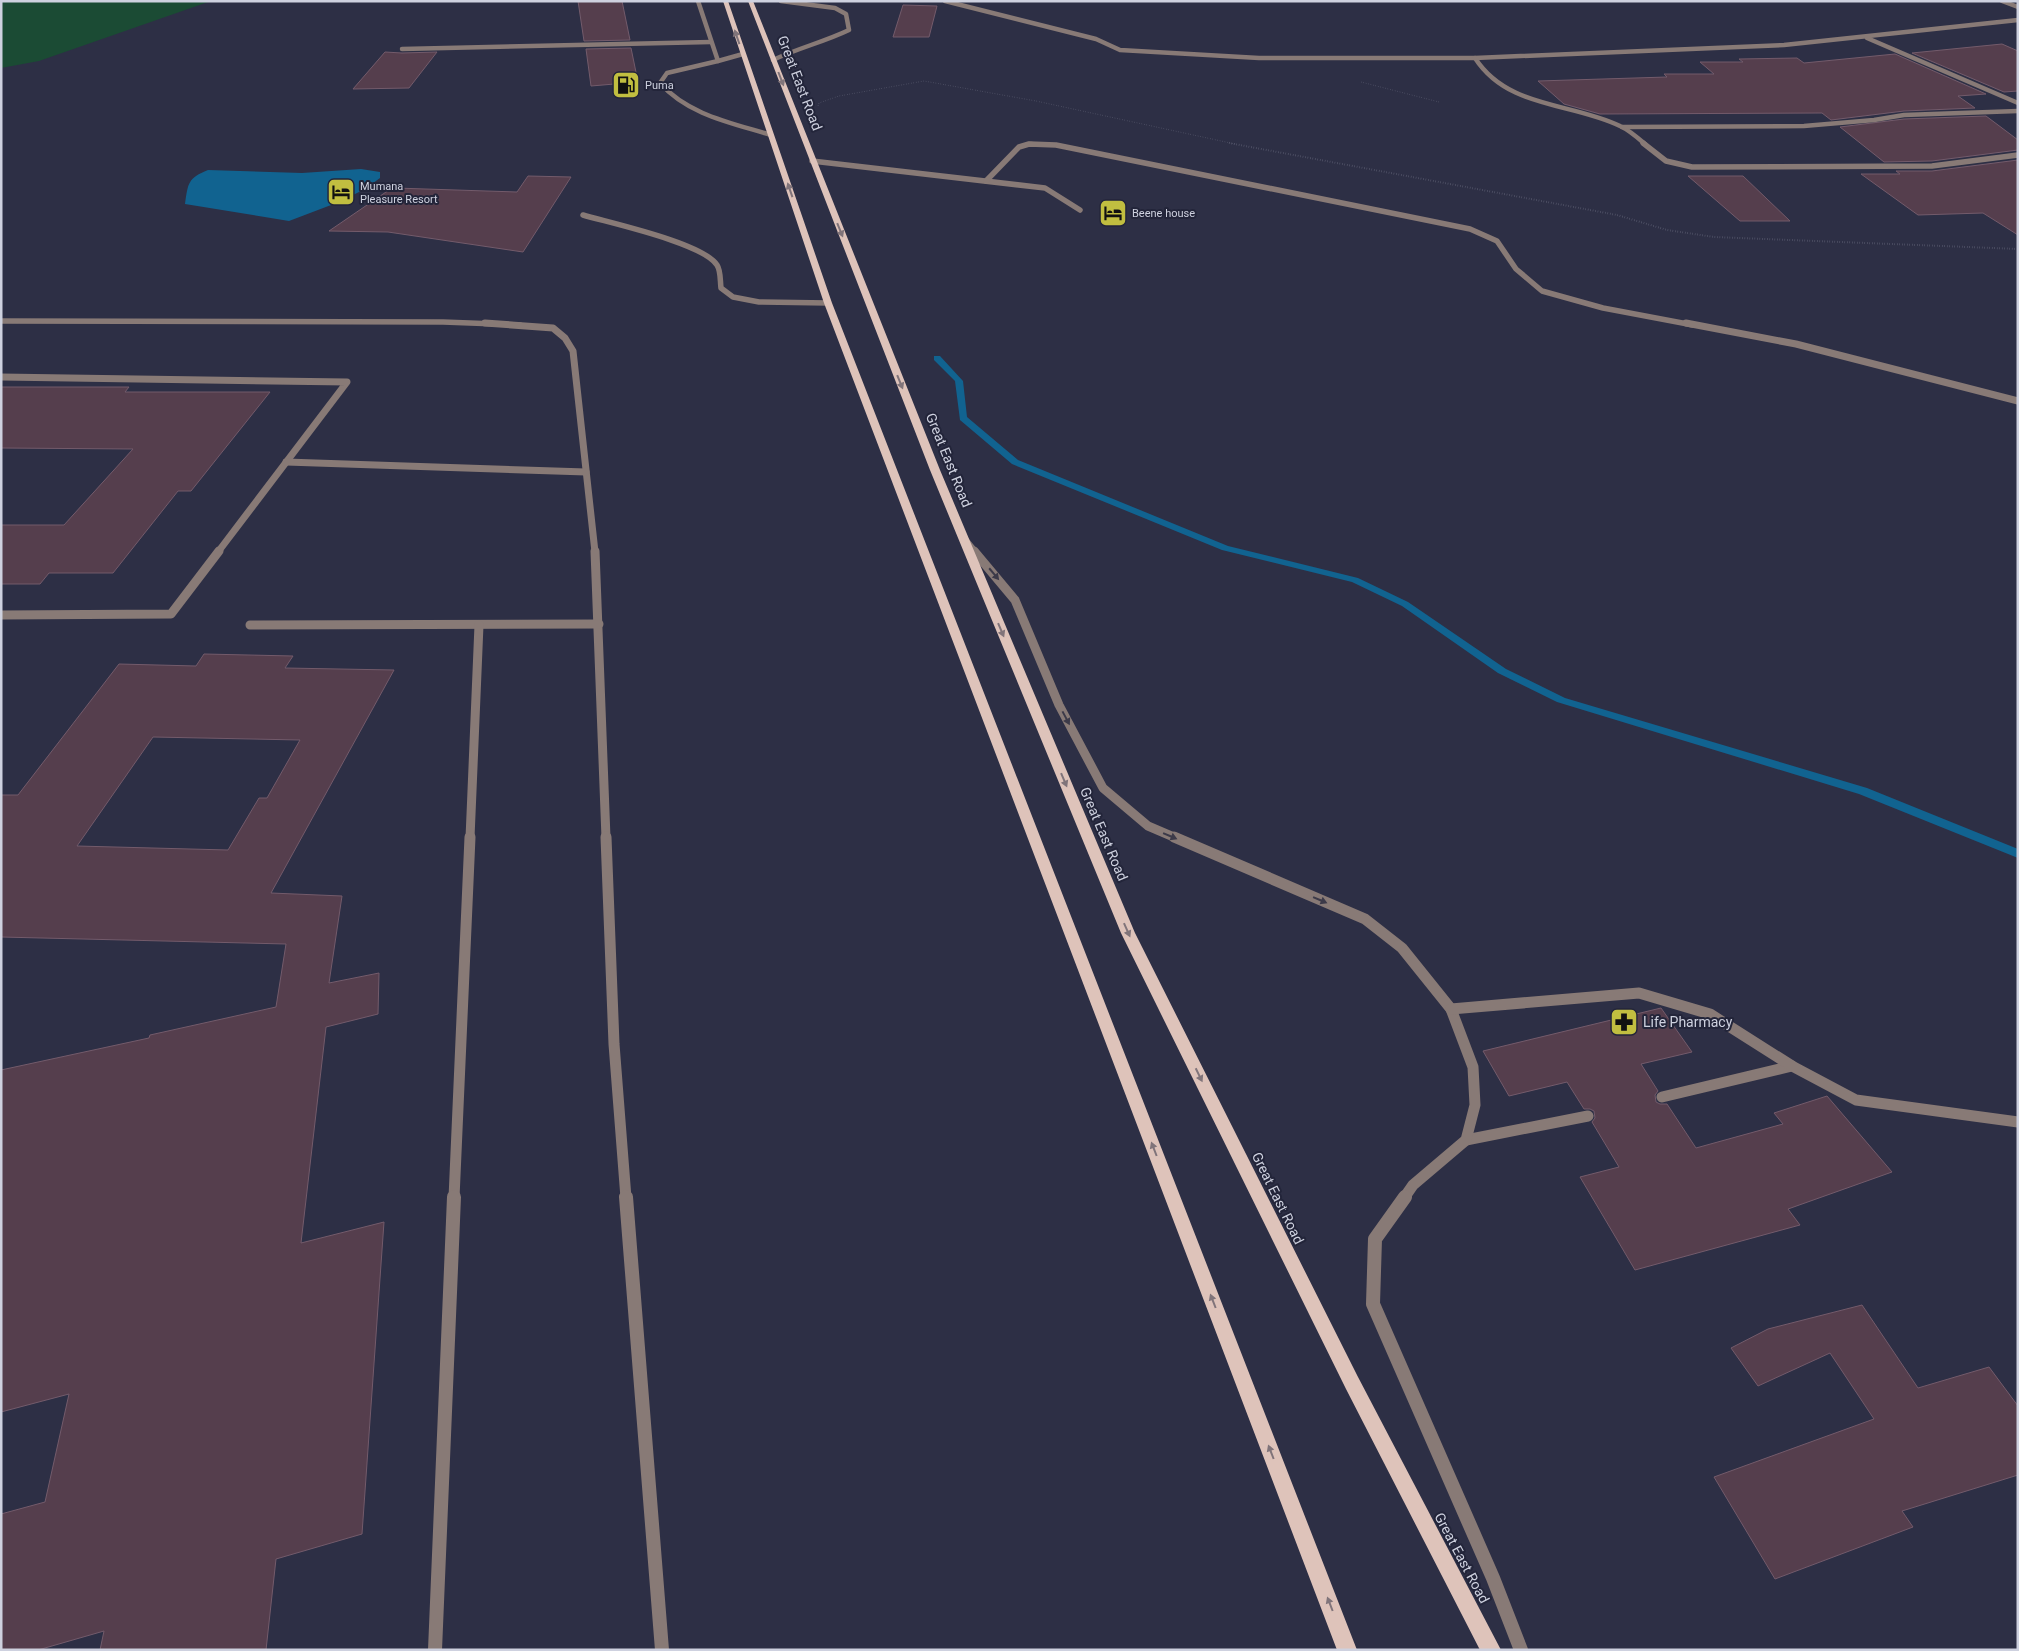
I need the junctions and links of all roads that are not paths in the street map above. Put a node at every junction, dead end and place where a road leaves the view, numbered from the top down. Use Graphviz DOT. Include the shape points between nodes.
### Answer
graph roads {
  1 [pos="698,1"];
  2 [pos="725,1"];
  3 [pos="750,1"];
  4 [pos="781,1"];
  5 [pos="945,1"];
  6 [pos="2002,1"];
  7 [pos="2018,7"];
  8 [pos="2018,20"];
  9 [pos="1866,38"];
  10 [pos="711,42"];
  11 [pos="402,49"];
  12 [pos="743,54"];
  13 [pos="1475,58"];
  14 [pos="773,60"];
  15 [pos="718,61"];
  16 [pos="2018,103"];
  17 [pos="2018,112"];
  18 [pos="1622,127"];
  19 [pos="771,135"];
  20 [pos="2018,155"];
  21 [pos="812,161"];
  22 [pos="986,181"];
  23 [pos="1080,210"];
  24 [pos="583,215"];
  25 [pos="828,303"];
  26 [pos="1,321"];
  27 [pos="1,378"];
  28 [pos="2018,401"];
  29 [pos="286,462"];
  30 [pos="586,472"];
  31 [pos="962,537"];
  32 [pos="1,615"];
  33 [pos="598,624"];
  34 [pos="250,625"];
  35 [pos="479,625"];
  36 [pos="1451,1009"];
  37 [pos="1792,1066"];
  38 [pos="1662,1097"];
  39 [pos="1588,1116"];
  40 [pos="2018,1122"];
  41 [pos="1466,1140"];
  42 [pos="435,1650"];
  43 [pos="662,1650"];
  44 [pos="1347,1650"];
  45 [pos="1491,1650"];
  46 [pos="1521,1650"];
  1 -- 10 [label="street"];
  12 -- 2 [label="main road, one-way"];
  3 -- 14 [label="main road, Great East Road"];
  4 -- 14 [label="street" via="834,8 846,14 849,30 828,41 794,50"];
  5 -- 13 [label="street" via="1096,39 1120,50 1259,58"];
  6 -- 7 [label="street"];
  8 -- 9 [label="street"];
  9 -- 13 [label="street" via="1784,45"];
  9 -- 16 [label="street"];
  10 -- 11 [label="street"];
  10 -- 15 [label="street"];
  12 -- 15 [label="street"];
  12 -- 19 [label="main road"];
  13 -- 18 [label="street" via="1487,75 1528,100"];
  14 -- 21 [label="main road, Great East Road, one-way"];
  15 -- 19 [label="street" via="667,73 660,83 668,94 702,113"];
  17 -- 18 [label="street" via="1904,115 1804,126"];
  18 -- 20 [label="street" via="1664,160 1692,167 1932,166"];
  25 -- 19 [label="main road, one-way"];
  21 -- 22 [label="street"];
  21 -- 31 [label="main road, Great East Road, one-way"];
  22 -- 23 [label="street" via="1045,188"];
  22 -- 28 [label="street" via="1019,147 1056,145 1470,229 1497,241 1516,269 1542,291 1603,308 1796,344"];
  24 -- 25 [label="street" via="706,254 717,264 721,288 733,297 759,302"];
  44 -- 25 [label="main road, one-way"];
  26 -- 30 [label="street" via="443,322 553,328 573,351"];
  27 -- 29 [label="street" via="347,382"];
  29 -- 30 [label="street"];
  29 -- 32 [label="street" via="171,614"];
  30 -- 33 [label="street" via="596,559"];
  31 -- 36 [label="street, one-way" via="1015,600 1059,705 1103,788 1148,826 1365,919 1402,948"];
  31 -- 45 [label="main road, Great East Road, one-way" via="1128,933 1352,1383"];
  33 -- 35 [label="street"];
  33 -- 43 [label="street" via="614,1044"];
  34 -- 35 [label="street"];
  35 -- 42 [label="street"];
  36 -- 37 [label="street" via="1639,993 1710,1014"];
  36 -- 41 [label="street" via="1473,1067 1476,1105"];
  37 -- 38 [label="street"];
  37 -- 40 [label="street" via="1856,1100"];
  39 -- 41 [label="street"];
  41 -- 46 [label="street" via="1412,1184 1375,1239 1372,1304 1493,1578"];
}
